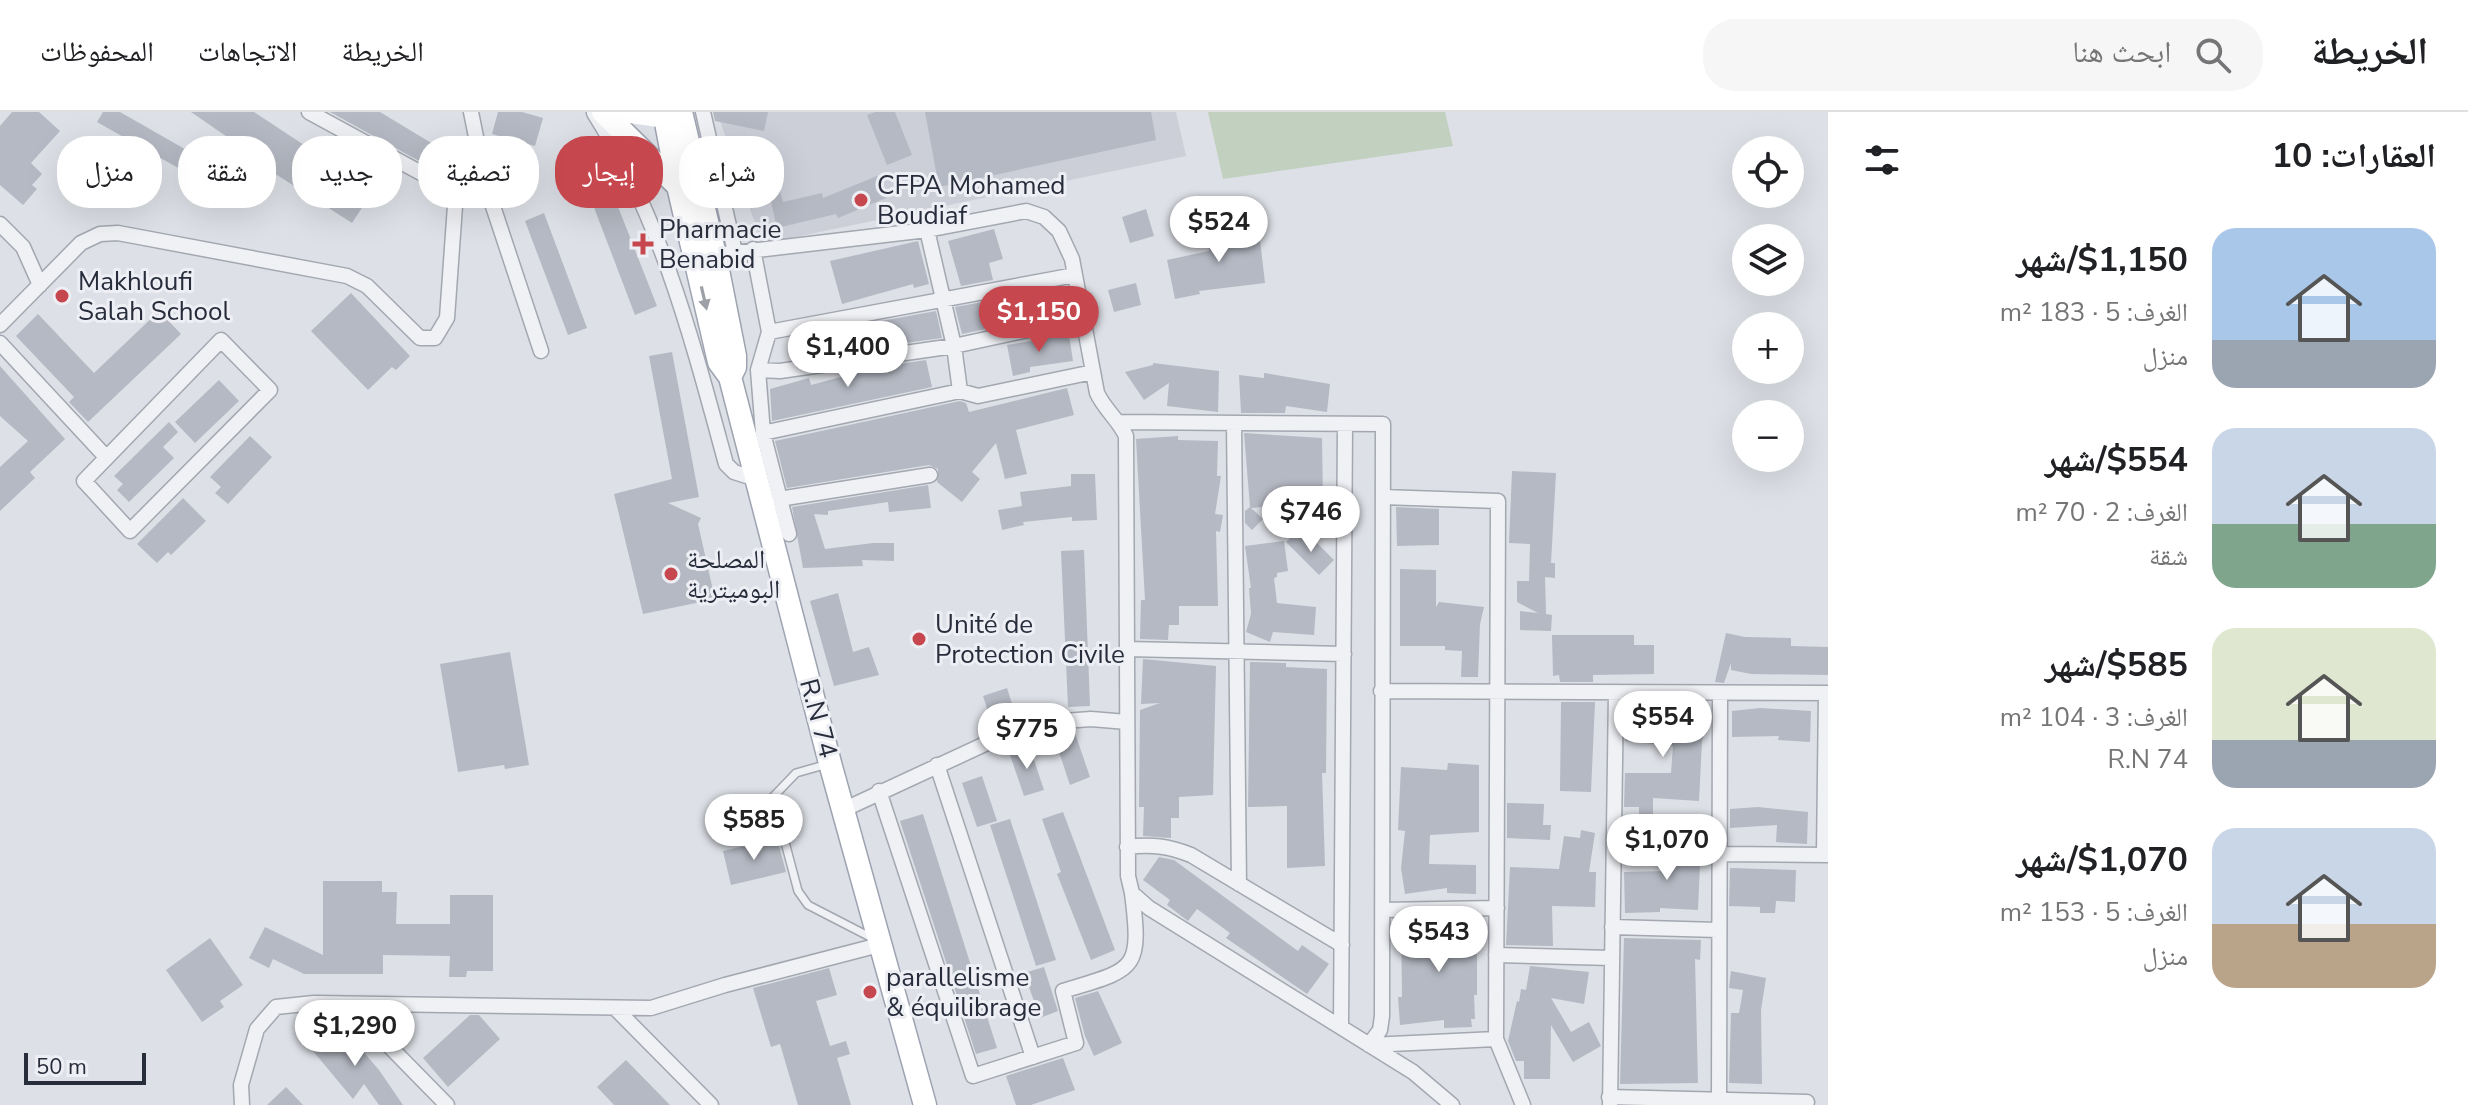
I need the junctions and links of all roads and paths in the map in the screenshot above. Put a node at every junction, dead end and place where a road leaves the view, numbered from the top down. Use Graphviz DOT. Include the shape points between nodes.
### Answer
graph roads {
  1 [pos="309,112"];
  2 [pos="471,112"];
  3 [pos="594,112"];
  4 [pos="603,112"];
  5 [pos="624,112"];
  6 [pos="679,115"];
  7 [pos="476,136"];
  8 [pos="418,171"];
  9 [pos="678,186"];
  10 [pos="455,208"];
  11 [pos="494,208"];
  12 [pos="0,224"];
  13 [pos="927,230"];
  14 [pos="753,249"];
  15 [pos="725,253"];
  16 [pos="1075,275"];
  17 [pos="40,285"];
  18 [pos="943,302"];
  19 [pos="1083,318"];
  20 [pos="0,325"];
  21 [pos="769,332"];
  22 [pos="0,343"];
  23 [pos="954,346"];
  24 [pos="541,351"];
  25 [pos="758,370"];
  26 [pos="1093,372"];
  27 [pos="731,382"];
  28 [pos="960,391"];
  29 [pos="706,392"];
  30 [pos="1120,422"];
  31 [pos="1234,423"];
  32 [pos="1345,424"];
  33 [pos="763,433"];
  34 [pos="105,456"];
  35 [pos="930,475"];
  36 [pos="756,479"];
  37 [pos="1383,497"];
  38 [pos="779,499"];
  39 [pos="789,534"];
  40 [pos="1127,649"];
  41 [pos="1236,653"];
  42 [pos="1344,654"];
  43 [pos="1381,691"];
  44 [pos="1499,692"];
  45 [pos="1616,692"];
  46 [pos="1720,693"];
  47 [pos="1827,693"];
  48 [pos="1127,722"];
  49 [pos="830,763"];
  50 [pos="937,765"];
  51 [pos="879,791"];
  52 [pos="845,809"];
  53 [pos="1127,847"];
  54 [pos="1718,854"];
  55 [pos="1826,855"];
  56 [pos="1239,884"];
  57 [pos="1132,893"];
  58 [pos="1497,908"];
  59 [pos="1382,910"];
  60 [pos="1612,927"];
  61 [pos="1718,930"];
  62 [pos="883,944"];
  63 [pos="1342,945"];
  64 [pos="1496,955"];
  65 [pos="1612,958"];
  66 [pos="348,1004"];
  67 [pos="616,1009"];
  68 [pos="1341,1027"];
  69 [pos="1496,1039"];
  70 [pos="1369,1045"];
  71 [pos="1033,1057"];
  72 [pos="1719,1100"];
  73 [pos="1610,1101"];
  74 [pos="1807,1102"];
  75 [pos="242,1105"];
  76 [pos="447,1105"];
  77 [pos="711,1105"];
  78 [pos="925,1105"];
  79 [pos="1452,1105"];
  80 [pos="1523,1105"];
  1 -- 8 [label="street"];
  2 -- 7 [label="street"];
  3 -- 29 [label="street" via="617,149 664,256"];
  4 -- 9 [label="main road"];
  5 -- 6 [label="street"];
  6 -- 9 [label="main road, R.N 74"];
  6 -- 15 [label="main road, R.N 74"];
  9 -- 27 [label="main road, R.N 74, one-way" via="719,362"];
  10 -- 17 [label="street" via="447,318 435,338 420,338 367,286 347,276 118,233 81,243"];
  11 -- 24 [label="street"];
  12 -- 17 [label="street" via="23,247"];
  13 -- 14 [label="street"];
  13 -- 16 [label="street" via="1026,211 1044,217 1059,231"];
  13 -- 18 [label="street"];
  14 -- 15 [label="street"];
  14 -- 21 [label="street"];
  15 -- 27 [label="main road, R.N 74" via="736,362"];
  16 -- 18 [label="street"];
  16 -- 19 [label="street"];
  17 -- 20 [label="street"];
  18 -- 21 [label="street"];
  18 -- 23 [label="street"];
  19 -- 23 [label="street"];
  19 -- 26 [label="street"];
  21 -- 25 [label="street"];
  22 -- 34 [label="street"];
  23 -- 25 [label="street"];
  23 -- 28 [label="street"];
  25 -- 33 [label="street"];
  26 -- 28 [label="street" via="978,396"];
  26 -- 30 [label="street" via="1106,411"];
  27 -- 29 [label="street"];
  27 -- 36 [label="main road, R.N 74"];
  28 -- 33 [label="street"];
  29 -- 36 [label="street" via="726,464"];
  30 -- 31 [label="street"];
  30 -- 40 [label="street" via="1126,436"];
  31 -- 32 [label="street"];
  31 -- 41 [label="street"];
  32 -- 37 [label="street" via="1383,424"];
  32 -- 42 [label="street"];
  33 -- 38 [label="street"];
  34 -- 34 [label="street" via="84,481 130,531 270,390 221,340"];
  35 -- 38 [label="street"];
  36 -- 49 [label="main road, R.N 74"];
  37 -- 43 [label="street"];
  37 -- 44 [label="street" via="1498,501"];
  38 -- 39 [label="street"];
  40 -- 41 [label="street"];
  40 -- 48 [label="street"];
  41 -- 42 [label="street"];
  41 -- 56 [label="street"];
  42 -- 63 [label="street"];
  43 -- 44 [label="street"];
  43 -- 59 [label="street"];
  44 -- 45 [label="street"];
  44 -- 58 [label="street"];
  45 -- 46 [label="street"];
  45 -- 60 [label="street"];
  46 -- 47 [label="street"];
  46 -- 54 [label="street"];
  47 -- 55 [label="street"];
  48 -- 50 [label="street" via="1051,722 1013,731"];
  48 -- 53 [label="street"];
  49 -- 52 [label="main road, R.N 74"];
  49 -- 62 [label="lane" via="796,773 773,797 798,891 808,905"];
  50 -- 51 [label="street"];
  50 -- 71 [label="street"];
  51 -- 52 [label="street"];
  51 -- 71 [label="street" via="973,1076"];
  52 -- 62 [label="main road, R.N 74"];
  53 -- 56 [label="street" via="1169,847"];
  53 -- 57 [label="street"];
  54 -- 55 [label="street"];
  54 -- 61 [label="street"];
  56 -- 63 [label="street"];
  57 -- 68 [label="street"];
  57 -- 71 [label="street" via="1136,954 1121,973 1063,991 1076,1043"];
  58 -- 59 [label="street"];
  58 -- 64 [label="street"];
  59 -- 70 [label="street" via="1382,1016"];
  60 -- 61 [label="street"];
  60 -- 65 [label="street"];
  61 -- 72 [label="street"];
  62 -- 67 [label="street" via="651,1008"];
  62 -- 78 [label="main road, R.N 74"];
  63 -- 68 [label="street"];
  64 -- 65 [label="street"];
  64 -- 69 [label="street"];
  65 -- 73 [label="street"];
  66 -- 67 [label="street"];
  66 -- 75 [label="street" via="276,1007 257,1029 241,1085"];
  66 -- 76 [label="street"];
  67 -- 77 [label="street"];
  68 -- 70 [label="street"];
  69 -- 70 [label="street"];
  69 -- 80 [label="street"];
  70 -- 79 [label="street"];
  72 -- 73 [label="street"];
  72 -- 74 [label="street"];
}
